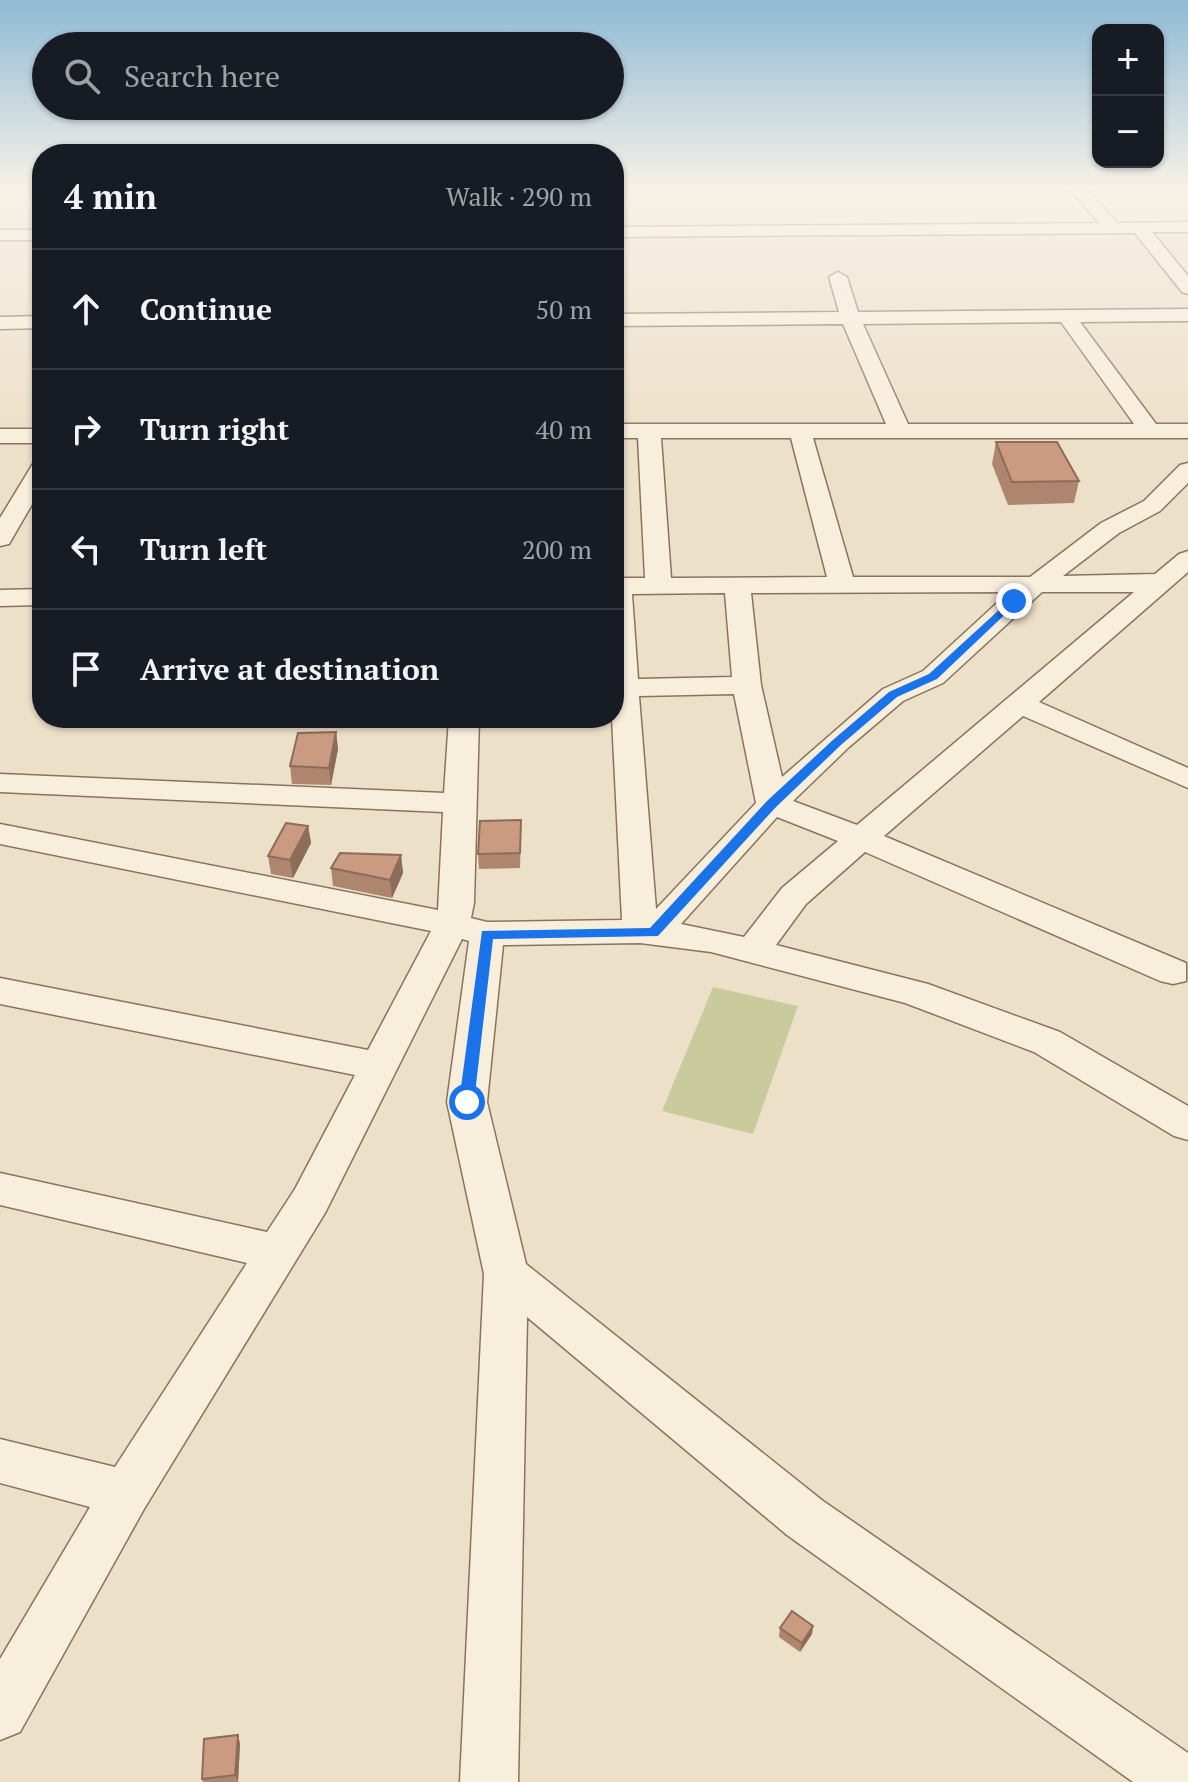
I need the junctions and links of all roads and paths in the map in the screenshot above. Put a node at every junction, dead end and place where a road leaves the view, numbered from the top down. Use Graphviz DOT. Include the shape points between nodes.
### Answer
graph roads {
  1 [pos="1175,272"];
  2 [pos="838,277"];
  3 [pos="1188,288"];
  4 [pos="1188,315"];
  5 [pos="1067,317"];
  6 [pos="851,319"];
  7 [pos="624,320"];
  8 [pos="32,322"];
  9 [pos="0,323"];
  10 [pos="1149,430"];
  11 [pos="624,431"];
  12 [pos="649,431"];
  13 [pos="800,431"];
  14 [pos="900,431"];
  15 [pos="1188,431"];
  16 [pos="0,436"];
  17 [pos="32,436"];
  18 [pos="1188,470"];
  19 [pos="32,484"];
  20 [pos="0,539"];
  21 [pos="1180,567"];
  22 [pos="1039,584"];
  23 [pos="842,585"];
  24 [pos="624,586"];
  25 [pos="737,586"];
  26 [pos="659,587"];
  27 [pos="32,597"];
  28 [pos="0,598"];
  29 [pos="747,685"];
  30 [pos="624,688"];
  31 [pos="1018,703"];
  32 [pos="463,728"];
  33 [pos="624,728"];
  34 [pos="1188,779"];
  35 [pos="0,783"];
  36 [pos="459,803"];
  37 [pos="772,804"];
  38 [pos="0,834"];
  39 [pos="860,838"];
  40 [pos="470,929"];
  41 [pos="647,932"];
  42 [pos="752,951"];
  43 [pos="1173,972"];
  44 [pos="0,991"];
  45 [pos="379,1066"];
  46 [pos="1188,1125"];
  47 [pos="0,1189"];
  48 [pos="278,1252"];
  49 [pos="506,1274"];
  50 [pos="0,1461"];
  51 [pos="126,1493"];
  52 [pos="0,1712"];
  53 [pos="489,1782"];
  54 [pos="1181,1782"];
  1 -- 3 [label="street"];
  2 -- 6 [label="street"];
  4 -- 5 [label="street"];
  5 -- 6 [label="street"];
  5 -- 10 [label="street"];
  6 -- 7 [label="street"];
  6 -- 14 [label="street"];
  8 -- 9 [label="street"];
  10 -- 14 [label="street"];
  10 -- 15 [label="street"];
  11 -- 12 [label="street"];
  12 -- 13 [label="street"];
  12 -- 26 [label="street"];
  13 -- 14 [label="street"];
  13 -- 23 [label="street"];
  16 -- 17 [label="street"];
  18 -- 22 [label="street" via="1152,506 1110,528"];
  19 -- 20 [label="street"];
  21 -- 22 [label="street" via="1137,584"];
  21 -- 31 [label="street"];
  22 -- 23 [label="street"];
  22 -- 37 [label="street" via="933,677 893,695"];
  23 -- 25 [label="street"];
  24 -- 26 [label="street"];
  25 -- 26 [label="street"];
  25 -- 29 [label="street"];
  27 -- 28 [label="street"];
  29 -- 30 [label="street"];
  29 -- 37 [label="street"];
  31 -- 34 [label="street"];
  31 -- 39 [label="street"];
  32 -- 36 [label="street"];
  33 -- 41 [label="street"];
  35 -- 36 [label="street"];
  36 -- 40 [label="street" via="457,903"];
  37 -- 39 [label="street"];
  37 -- 41 [label="street"];
  38 -- 40 [label="street"];
  39 -- 42 [label="street" via="794,896"];
  39 -- 43 [label="street"];
  40 -- 41 [label="street"];
  40 -- 45 [label="street"];
  40 -- 49 [label="street" via="467,1102"];
  41 -- 42 [label="street"];
  42 -- 46 [label="street" via="915,993 1047,1042"];
  44 -- 45 [label="street"];
  45 -- 48 [label="street"];
  47 -- 48 [label="street"];
  48 -- 51 [label="street"];
  49 -- 53 [label="street"];
  49 -- 54 [label="street" via="805,1518"];
  50 -- 51 [label="street"];
  51 -- 52 [label="street"];
}
